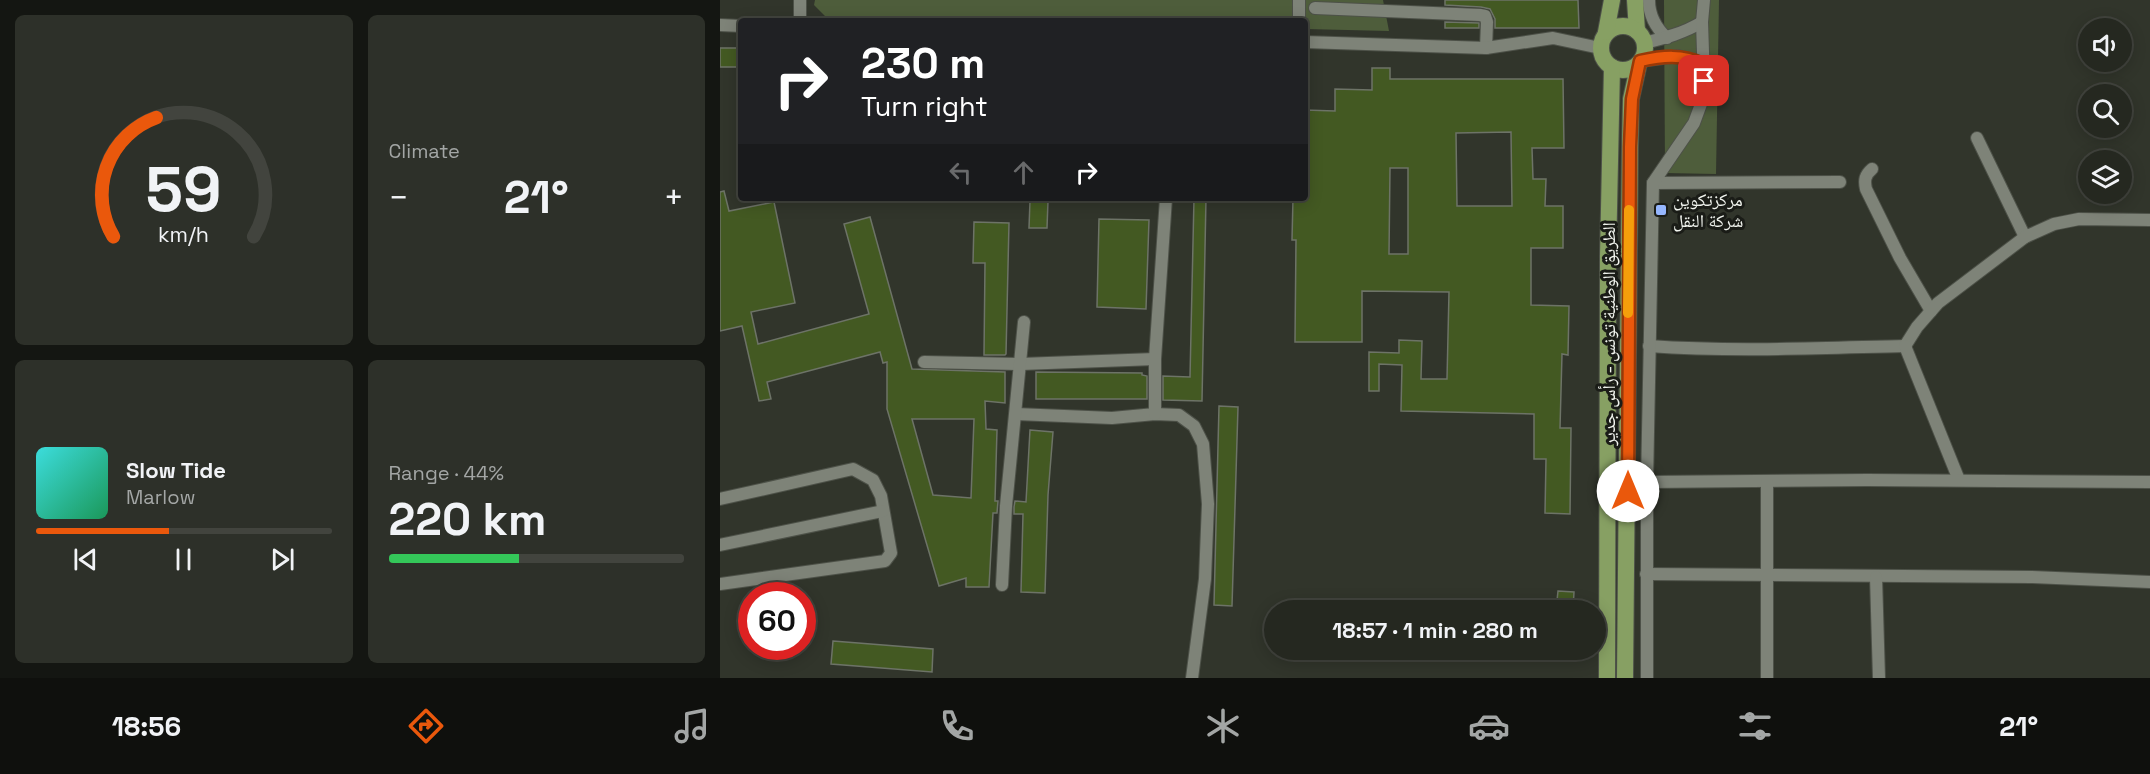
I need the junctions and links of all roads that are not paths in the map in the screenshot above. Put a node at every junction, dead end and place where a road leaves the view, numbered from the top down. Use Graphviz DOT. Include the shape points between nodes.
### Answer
graph roads {
  1 [pos="800,0"];
  2 [pos="1299,0"];
  3 [pos="1612,0"];
  4 [pos="1635,0"];
  5 [pos="1649,0"];
  6 [pos="1704,0"];
  7 [pos="1315,8"];
  8 [pos="800,18"];
  9 [pos="1299,18"];
  10 [pos="1702,22"];
  11 [pos="720,26"];
  12 [pos="738,26"];
  13 [pos="1641,37"];
  14 [pos="1667,38"];
  15 [pos="1603,40"];
  16 [pos="1308,42"];
  17 [pos="1486,48"];
  18 [pos="1640,62"];
  19 [pos="1703,64"];
  20 [pos="1612,67"];
  21 [pos="1977,138"];
  22 [pos="1872,169"];
  23 [pos="1840,182"];
  24 [pos="1653,183"];
  25 [pos="1166,201"];
  26 [pos="2150,220"];
  27 [pos="2025,237"];
  28 [pos="1931,311"];
  29 [pos="1024,322"];
  30 [pos="1649,346"];
  31 [pos="1905,346"];
  32 [pos="1155,359"];
  33 [pos="924,362"];
  34 [pos="1021,364"];
  35 [pos="1016,414"];
  36 [pos="1155,414"];
  37 [pos="1959,480"];
  38 [pos="1647,482"];
  39 [pos="1767,482"];
  40 [pos="2150,482"];
  41 [pos="720,499"];
  42 [pos="883,511"];
  43 [pos="720,545"];
  44 [pos="1646,574"];
  45 [pos="1766,576"];
  46 [pos="1876,577"];
  47 [pos="2150,582"];
  48 [pos="720,584"];
  49 [pos="1002,585"];
  50 [pos="1192,678"];
  51 [pos="1607,678"];
  52 [pos="1625,678"];
  53 [pos="1647,678"];
  54 [pos="1767,678"];
  55 [pos="1879,678"];
  1 -- 8 [label="street"];
  2 -- 9 [label="street"];
  3 -- 15 [label="main road"];
  4 -- 13 [label="main road"];
  5 -- 14 [label="street" via="1656,28"];
  6 -- 10 [label="street"];
  7 -- 17 [label="street" via="1485,16"];
  10 -- 14 [label="street"];
  10 -- 19 [label="street"];
  11 -- 12 [label="street"];
  13 -- 14 [label="street"];
  13 -- 15 [label="main road" via="1625,26 1618,26"];
  13 -- 18 [label="main road"];
  15 -- 17 [label="street" via="1554,38"];
  15 -- 20 [label="main road" via="1606,62"];
  16 -- 17 [label="street"];
  18 -- 19 [label="street" via="1678,56"];
  18 -- 20 [label="main road" via="1626,70"];
  18 -- 52 [label="main road, الطريق الوطنية تونس - رأس جدير" via="1632,99 1630,147"];
  19 -- 24 [label="street" via="1701,104 1694,123"];
  20 -- 51 [label="main road, الطريق الوطنية تونس - رأس جدير"];
  21 -- 27 [label="street"];
  22 -- 28 [label="street" via="1864,181 1866,189 1904,267"];
  23 -- 24 [label="street"];
  24 -- 30 [label="street"];
  25 -- 32 [label="street"];
  26 -- 27 [label="street" via="2079,219"];
  27 -- 28 [label="street"];
  28 -- 31 [label="street"];
  29 -- 34 [label="street"];
  30 -- 31 [label="street"];
  30 -- 38 [label="street"];
  31 -- 37 [label="street"];
  32 -- 34 [label="street"];
  32 -- 36 [label="street"];
  33 -- 34 [label="street"];
  34 -- 35 [label="street"];
  35 -- 36 [label="street" via="1112,418"];
  35 -- 49 [label="street"];
  36 -- 50 [label="street" via="1179,415 1194,426 1203,444 1208,504 1205,579"];
  37 -- 39 [label="street"];
  37 -- 40 [label="street"];
  38 -- 39 [label="street"];
  38 -- 44 [label="street"];
  39 -- 45 [label="street"];
  41 -- 42 [label="street" via="853,469 873,480"];
  42 -- 43 [label="street"];
  42 -- 48 [label="street" via="891,553 885,561"];
  44 -- 45 [label="street"];
  44 -- 53 [label="street"];
  45 -- 46 [label="street"];
  45 -- 54 [label="street"];
  46 -- 47 [label="street"];
  46 -- 55 [label="street"];
}
